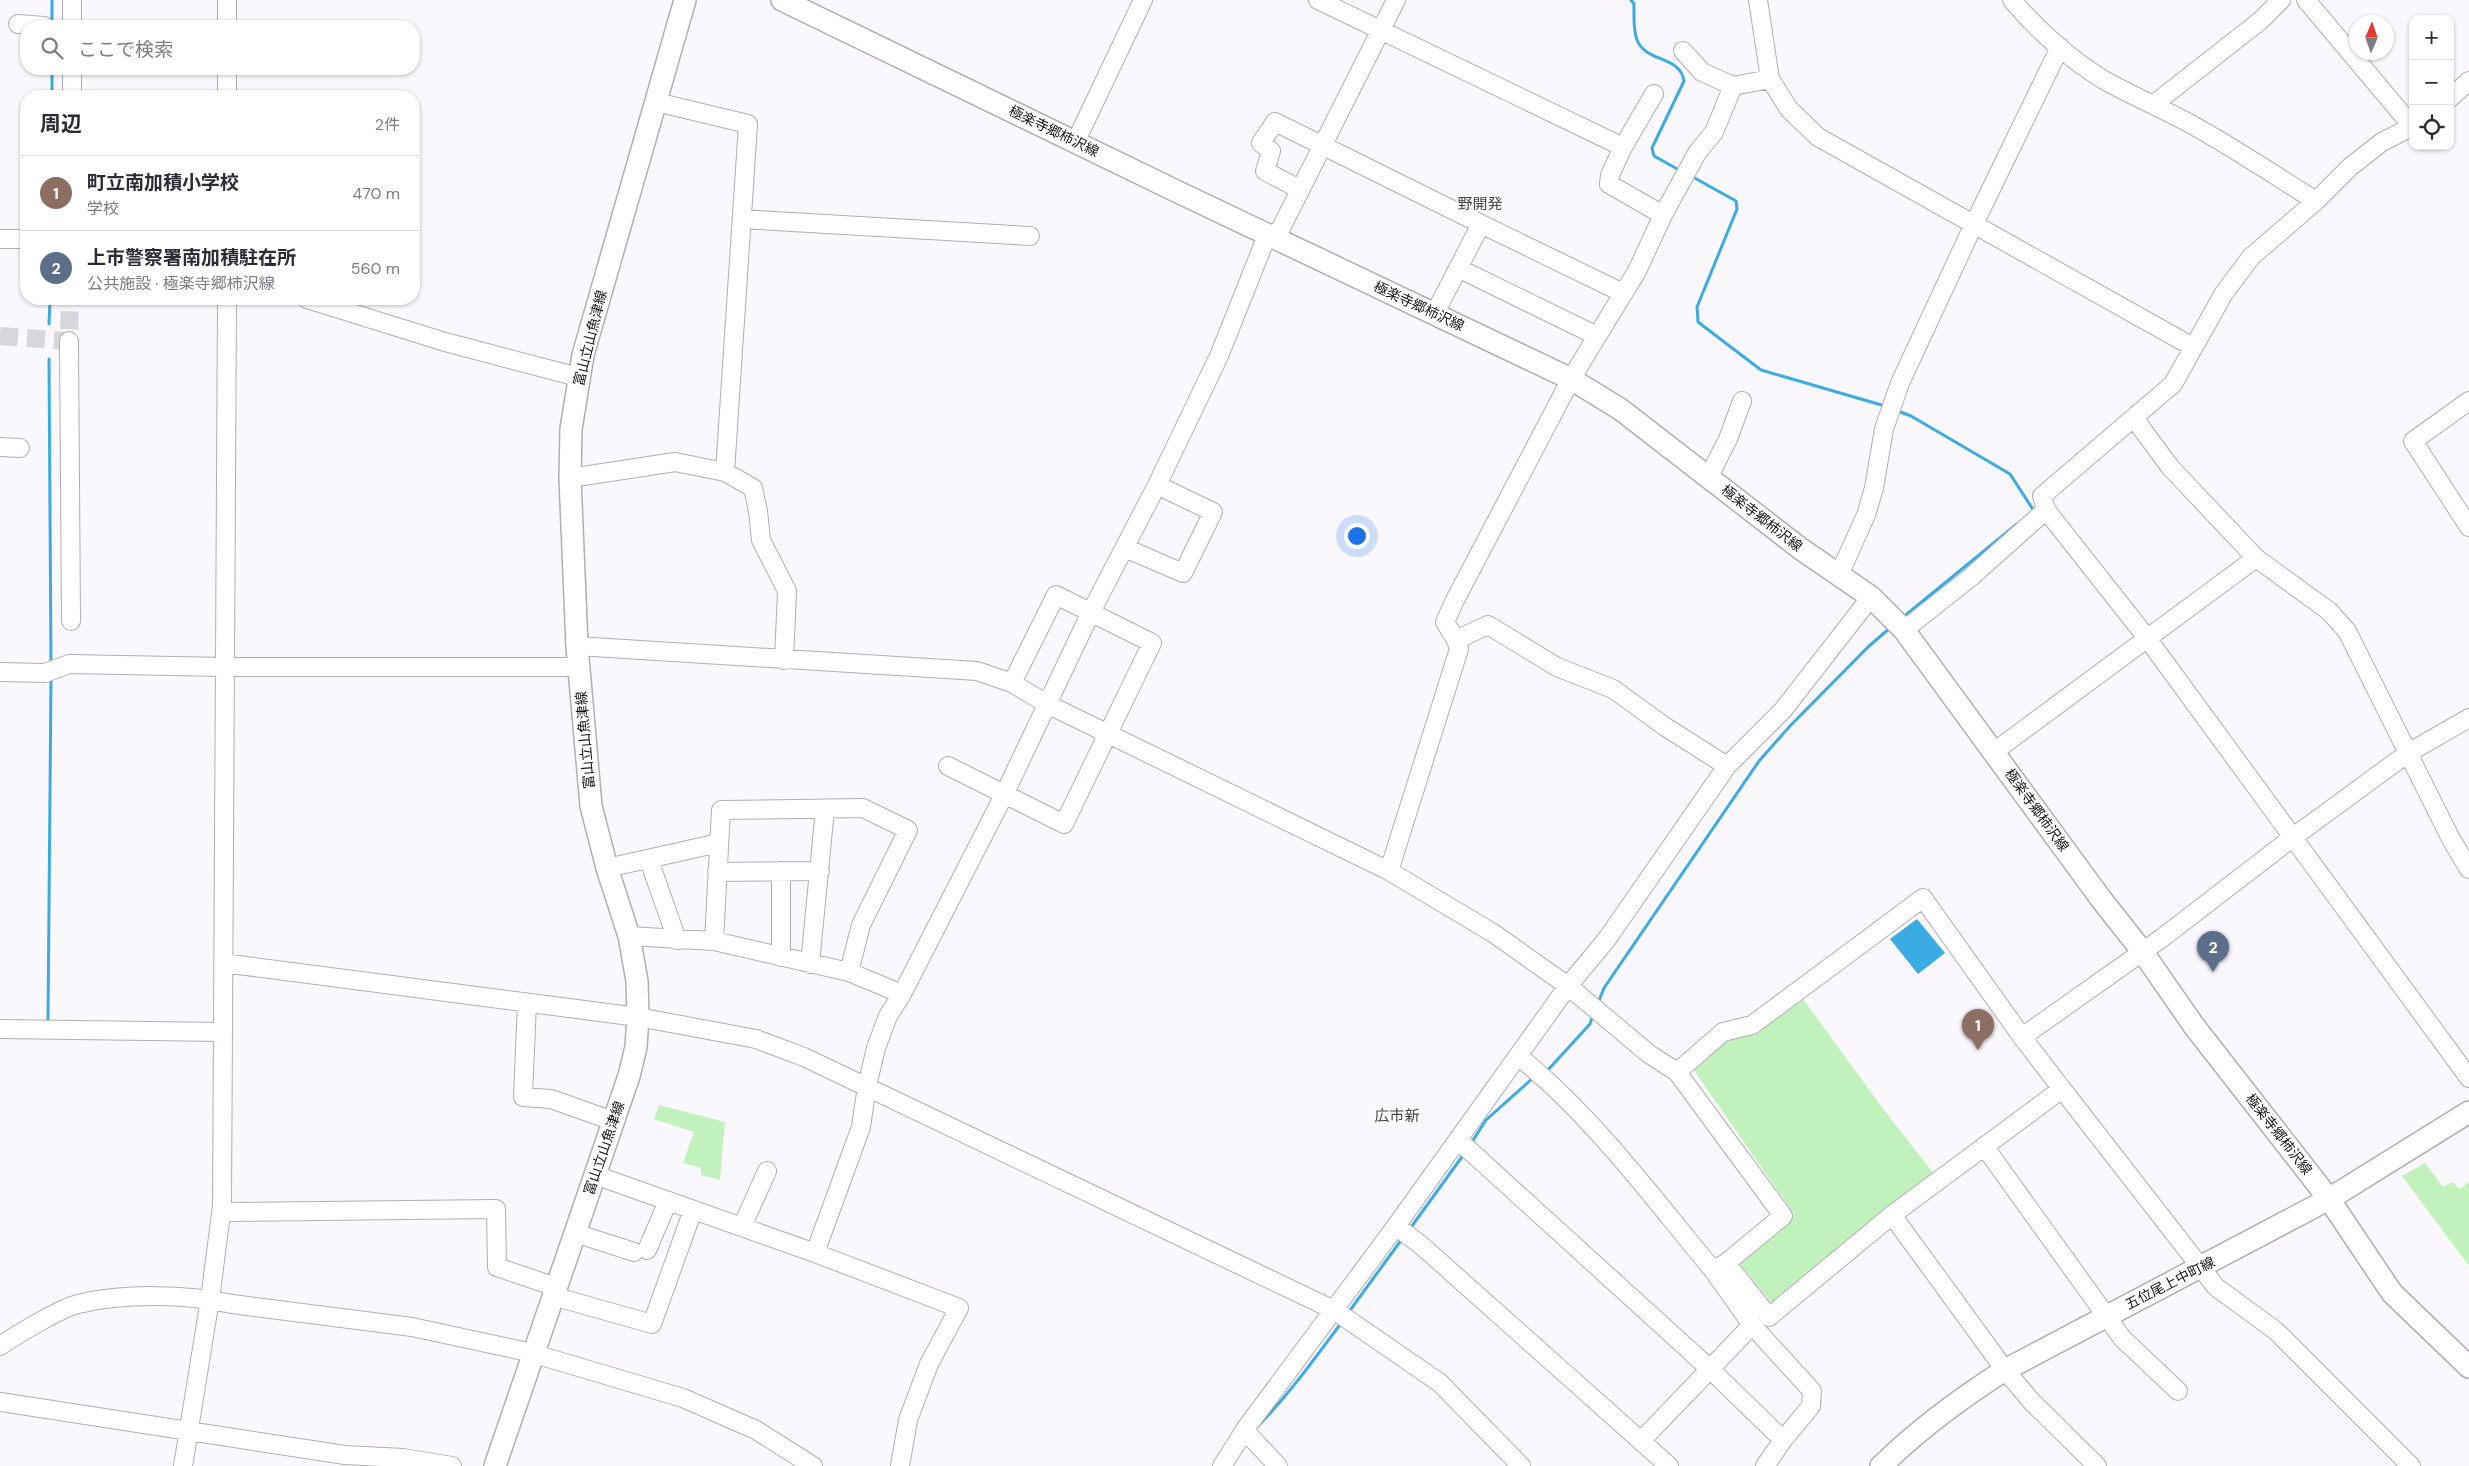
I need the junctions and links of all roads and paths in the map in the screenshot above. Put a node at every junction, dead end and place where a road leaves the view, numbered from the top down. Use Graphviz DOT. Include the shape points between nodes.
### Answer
graph roads {
  1 [pos="72,0"];
  2 [pos="227,0"];
  3 [pos="685,0"];
  4 [pos="782,0"];
  5 [pos="1143,0"];
  6 [pos="1318,0"];
  7 [pos="1396,0"];
  8 [pos="1758,0"];
  9 [pos="2012,0"];
  10 [pos="2281,0"];
  11 [pos="2306,0"];
  12 [pos="72,20"];
  13 [pos="227,20"];
  14 [pos="1380,30"];
  15 [pos="2060,47"];
  16 [pos="1683,51"];
  17 [pos="72,75"];
  18 [pos="227,75"];
  19 [pos="1770,79"];
  20 [pos="2469,81"];
  21 [pos="1734,86"];
  22 [pos="72,90"];
  23 [pos="227,90"];
  24 [pos="1654,94"];
  25 [pos="2454,94"];
  26 [pos="656,102"];
  27 [pos="2154,104"];
  28 [pos="2409,122"];
  29 [pos="2409,128"];
  30 [pos="1076,141"];
  31 [pos="1322,144"];
  32 [pos="1623,147"];
  33 [pos="1299,189"];
  34 [pos="2316,201"];
  35 [pos="1663,215"];
  36 [pos="742,219"];
  37 [pos="1481,224"];
  38 [pos="1974,224"];
  39 [pos="1030,236"];
  40 [pos="1270,236"];
  41 [pos="0,239"];
  42 [pos="19,239"];
  43 [pos="1458,268"];
  44 [pos="1623,293"];
  45 [pos="232,305"];
  46 [pos="326,305"];
  47 [pos="1436,313"];
  48 [pos="1597,336"];
  49 [pos="68,341"];
  50 [pos="2193,346"];
  51 [pos="578,378"];
  52 [pos="1571,379"];
  53 [pos="1742,401"];
  54 [pos="2469,401"];
  55 [pos="2134,418"];
  56 [pos="0,447"];
  57 [pos="20,448"];
  58 [pos="725,472"];
  59 [pos="1709,476"];
  60 [pos="570,478"];
  61 [pos="1157,485"];
  62 [pos="2046,510"];
  63 [pos="2469,527"];
  64 [pos="1125,548"];
  65 [pos="2256,558"];
  66 [pos="1839,576"];
  67 [pos="1871,596"];
  68 [pos="1091,612"];
  69 [pos="71,621"];
  70 [pos="1904,630"];
  71 [pos="2147,638"];
  72 [pos="1456,640"];
  73 [pos="577,646"];
  74 [pos="784,660"];
  75 [pos="226,667"];
  76 [pos="579,667"];
  77 [pos="0,672"];
  78 [pos="1012,683"];
  79 [pos="1047,704"];
  80 [pos="2469,718"];
  81 [pos="1109,734"];
  82 [pos="1995,751"];
  83 [pos="2408,753"];
  84 [pos="948,766"];
  85 [pos="1728,766"];
  86 [pos="1004,796"];
  87 [pos="825,809"];
  88 [pos="2292,838"];
  89 [pos="719,843"];
  90 [pos="649,860"];
  91 [pos="606,868"];
  92 [pos="2469,869"];
  93 [pos="781,871"];
  94 [pos="820,871"];
  95 [pos="1389,871"];
  96 [pos="718,872"];
  97 [pos="629,936"];
  98 [pos="677,940"];
  99 [pos="714,941"];
  100 [pos="2142,950"];
  101 [pos="781,957"];
  102 [pos="223,963"];
  103 [pos="810,964"];
  104 [pos="849,972"];
  105 [pos="1568,986"];
  106 [pos="902,994"];
  107 [pos="527,1003"];
  108 [pos="638,1017"];
  109 [pos="0,1029"];
  110 [pos="223,1032"];
  111 [pos="2022,1036"];
  112 [pos="1518,1056"];
  113 [pos="1677,1072"];
  114 [pos="2469,1078"];
  115 [pos="867,1086"];
  116 [pos="2062,1089"];
  117 [pos="2469,1112"];
  118 [pos="614,1121"];
  119 [pos="1458,1140"];
  120 [pos="1984,1146"];
  121 [pos="767,1171"];
  122 [pos="595,1175"];
  123 [pos="2329,1199"];
  124 [pos="668,1200"];
  125 [pos="693,1210"];
  126 [pos="222,1212"];
  127 [pos="1892,1216"];
  128 [pos="1396,1226"];
  129 [pos="742,1228"];
  130 [pos="575,1233"];
  131 [pos="815,1253"];
  132 [pos="1720,1266"];
  133 [pos="2201,1268"];
  134 [pos="555,1291"];
  135 [pos="210,1299"];
  136 [pos="1334,1310"];
  137 [pos="2106,1316"];
  138 [pos="1752,1325"];
  139 [pos="0,1346"];
  140 [pos="534,1354"];
  141 [pos="2469,1368"];
  142 [pos="1710,1369"];
  143 [pos="2005,1370"];
  144 [pos="2178,1391"];
  145 [pos="0,1402"];
  146 [pos="189,1431"];
  147 [pos="1245,1431"];
  148 [pos="1642,1440"];
  149 [pos="1783,1440"];
  150 [pos="403,1462"];
  151 [pos="183,1466"];
  152 [pos="452,1466"];
  153 [pos="495,1466"];
  154 [pos="813,1466"];
  155 [pos="900,1466"];
  156 [pos="1222,1466"];
  157 [pos="1278,1466"];
  158 [pos="1521,1466"];
  159 [pos="1669,1466"];
  160 [pos="1766,1466"];
  161 [pos="1881,1466"];
  162 [pos="2097,1466"];
  163 [pos="2411,1466"];
  1 -- 12 [label="street"];
  2 -- 13 [label="street"];
  3 -- 26 [label="main road, 富山立山魚津線"];
  4 -- 30 [label="main road, 極楽寺郷柿沢線"];
  5 -- 30 [label="street"];
  6 -- 14 [label="street"];
  7 -- 14 [label="street"];
  8 -- 19 [label="street"];
  9 -- 15 [label="street"];
  10 -- 27 [label="street" via="2260,22"];
  11 -- 28 [label="street"];
  14 -- 31 [label="street"];
  14 -- 32 [label="street"];
  15 -- 27 [label="street" via="2104,80"];
  15 -- 38 [label="street"];
  16 -- 21 [label="street" via="1702,72"];
  17 -- 22 [label="street"];
  18 -- 23 [label="street"];
  19 -- 21 [label="street"];
  19 -- 38 [label="street" via="1789,109 1818,137"];
  20 -- 25 [label="street"];
  21 -- 35 [label="street" via="1714,132 1697,153"];
  24 -- 32 [label="street"];
  26 -- 36 [label="street" via="748,124"];
  26 -- 51 [label="main road, 富山立山魚津線"];
  27 -- 34 [label="street" via="2228,145"];
  29 -- 34 [label="street" via="2382,142 2350,167"];
  30 -- 40 [label="main road, 極楽寺郷柿沢線"];
  31 -- 33 [label="street"];
  31 -- 33 [label="street" via="1274,122 1261,143 1271,151 1265,171"];
  31 -- 37 [label="street"];
  32 -- 35 [label="street" via="1609,184"];
  33 -- 40 [label="street" via="1280,230"];
  34 -- 50 [label="street" via="2251,257 2224,293"];
  35 -- 44 [label="street"];
  36 -- 39 [label="street"];
  36 -- 58 [label="street"];
  37 -- 43 [label="street"];
  37 -- 44 [label="street"];
  38 -- 50 [label="street"];
  38 -- 66 [label="street" via="1900,383 1884,429 1866,515"];
  40 -- 47 [label="main road, 極楽寺郷柿沢線"];
  40 -- 61 [label="street" via="1264,243 1218,356"];
  41 -- 42 [label="street"];
  43 -- 47 [label="street"];
  43 -- 48 [label="street"];
  44 -- 48 [label="street"];
  45 -- 75 [label="street"];
  46 -- 51 [label="street"];
  47 -- 52 [label="main road, 極楽寺郷柿沢線"];
  48 -- 52 [label="street"];
  49 -- 69 [label="street"];
  50 -- 55 [label="street" via="2173,384"];
  51 -- 60 [label="main road, 富山立山魚津線" via="571,429"];
  52 -- 59 [label="main road, 極楽寺郷柿沢線" via="1620,408"];
  52 -- 72 [label="street" via="1445,622"];
  53 -- 59 [label="street"];
  54 -- 63 [label="street" via="2413,441"];
  55 -- 62 [label="street" via="2042,496"];
  55 -- 65 [label="street" via="2170,467"];
  56 -- 57 [label="street"];
  58 -- 60 [label="street" via="675,462"];
  58 -- 74 [label="street" via="753,488 761,540 787,590"];
  59 -- 66 [label="main road, 極楽寺郷柿沢線"];
  60 -- 73 [label="main road, 富山立山魚津線"];
  61 -- 64 [label="street"];
  61 -- 64 [label="street" via="1213,512 1183,573"];
  62 -- 70 [label="street"];
  62 -- 71 [label="street"];
  64 -- 68 [label="street"];
  65 -- 71 [label="street"];
  65 -- 83 [label="street" via="2329,611 2347,631"];
  66 -- 67 [label="main road, 極楽寺郷柿沢線"];
  67 -- 70 [label="main road, 極楽寺郷柿沢線"];
  67 -- 85 [label="street" via="1783,710"];
  68 -- 78 [label="street" via="1056,595"];
  68 -- 79 [label="street"];
  68 -- 81 [label="street" via="1152,643"];
  70 -- 82 [label="main road, 極楽寺郷柿沢線"];
  71 -- 82 [label="street"];
  71 -- 88 [label="street"];
  72 -- 85 [label="street" via="1488,625 1557,667 1613,689"];
  72 -- 95 [label="street" via="1459,649"];
  73 -- 74 [label="street"];
  73 -- 76 [label="main road, 富山立山魚津線"];
  74 -- 78 [label="street" via="977,671"];
  75 -- 76 [label="street"];
  75 -- 77 [label="street" via="69,664 45,672"];
  75 -- 102 [label="street"];
  76 -- 91 [label="main road, 富山立山魚津線" via="591,806"];
  78 -- 79 [label="street"];
  79 -- 81 [label="street"];
  79 -- 86 [label="street"];
  80 -- 83 [label="street"];
  81 -- 86 [label="street" via="1064,824"];
  81 -- 95 [label="street"];
  82 -- 100 [label="main road, 極楽寺郷柿沢線" via="2101,899"];
  83 -- 88 [label="street"];
  83 -- 92 [label="street"];
  84 -- 86 [label="street"];
  85 -- 105 [label="street" via="1607,940"];
  86 -- 106 [label="street"];
  87 -- 89 [label="street" via="721,810"];
  87 -- 94 [label="street"];
  87 -- 104 [label="street" via="863,808 908,830 861,925"];
  88 -- 100 [label="street"];
  88 -- 114 [label="street"];
  89 -- 90 [label="street"];
  89 -- 96 [label="street"];
  90 -- 91 [label="street"];
  90 -- 98 [label="street"];
  91 -- 97 [label="main road, 富山立山魚津線"];
  93 -- 94 [label="street"];
  93 -- 96 [label="street"];
  93 -- 101 [label="street"];
  94 -- 103 [label="street"];
  95 -- 105 [label="street" via="1493,933"];
  96 -- 99 [label="street"];
  97 -- 98 [label="street"];
  97 -- 108 [label="main road, 富山立山魚津線" via="637,981"];
  98 -- 99 [label="street"];
  99 -- 101 [label="street"];
  100 -- 111 [label="street"];
  100 -- 123 [label="main road, 極楽寺郷柿沢線" via="2194,1026"];
  101 -- 103 [label="street"];
  102 -- 107 [label="street"];
  102 -- 110 [label="street"];
  103 -- 104 [label="street"];
  104 -- 106 [label="street"];
  105 -- 112 [label="street"];
  105 -- 113 [label="street" via="1649,1054"];
  106 -- 115 [label="street" via="886,1021"];
  107 -- 108 [label="street"];
  107 -- 118 [label="street" via="523,1097 550,1099"];
  108 -- 115 [label="street" via="756,1039"];
  108 -- 118 [label="main road, 富山立山魚津線" via="636,1047"];
  109 -- 110 [label="street"];
  110 -- 126 [label="street"];
  111 -- 113 [label="street" via="1923,898 1752,1025 1723,1032"];
  111 -- 116 [label="street"];
  112 -- 119 [label="street"];
  112 -- 132 [label="street" via="1549,1081"];
  113 -- 132 [label="street" via="1783,1216"];
  115 -- 131 [label="street" via="861,1127"];
  115 -- 136 [label="street"];
  116 -- 120 [label="street"];
  116 -- 133 [label="street"];
  117 -- 123 [label="main road, 五位尾上中町線"];
  118 -- 122 [label="main road, 富山立山魚津線"];
  119 -- 128 [label="street"];
  119 -- 142 [label="street"];
  120 -- 127 [label="street"];
  120 -- 137 [label="street"];
  121 -- 129 [label="street"];
  122 -- 124 [label="street"];
  122 -- 130 [label="main road, 富山立山魚津線"];
  123 -- 133 [label="main road, 五位尾上中町線"];
  123 -- 141 [label="main road, 極楽寺郷柿沢線" via="2392,1293"];
  124 -- 125 [label="street"];
  124 -- 130 [label="street" via="640,1251"];
  125 -- 129 [label="street"];
  125 -- 134 [label="street" via="652,1324"];
  126 -- 134 [label="street" via="496,1209 497,1266"];
  126 -- 135 [label="street"];
  127 -- 132 [label="street" via="1769,1317"];
  127 -- 143 [label="street"];
  128 -- 136 [label="street"];
  128 -- 148 [label="street"];
  129 -- 131 [label="street"];
  130 -- 134 [label="main road, 富山立山魚津線"];
  131 -- 155 [label="street" via="959,1308 929,1364 912,1411"];
  132 -- 138 [label="street"];
  133 -- 137 [label="main road, 五位尾上中町線"];
  133 -- 163 [label="street" via="2216,1287 2276,1331"];
  134 -- 140 [label="main road, 富山立山魚津線"];
  135 -- 139 [label="street" via="136,1297 76,1304"];
  135 -- 140 [label="street" via="412,1327"];
  135 -- 146 [label="street"];
  136 -- 147 [label="street"];
  136 -- 158 [label="street" via="1440,1383"];
  137 -- 143 [label="main road, 五位尾上中町線"];
  137 -- 144 [label="street" via="2122,1338"];
  138 -- 142 [label="street"];
  138 -- 149 [label="street" via="1812,1392 1811,1406"];
  140 -- 153 [label="main road, 富山立山魚津線"];
  140 -- 154 [label="street" via="683,1398 756,1430"];
  142 -- 148 [label="street"];
  142 -- 149 [label="street"];
  143 -- 161 [label="main road, 五位尾上中町線" via="1910,1438"];
  143 -- 162 [label="street" via="2032,1402"];
  145 -- 146 [label="street"];
  146 -- 150 [label="street"];
  146 -- 151 [label="street"];
  147 -- 156 [label="street"];
  147 -- 157 [label="street"];
  148 -- 159 [label="street"];
  149 -- 160 [label="street"];
  150 -- 152 [label="street"];
}
